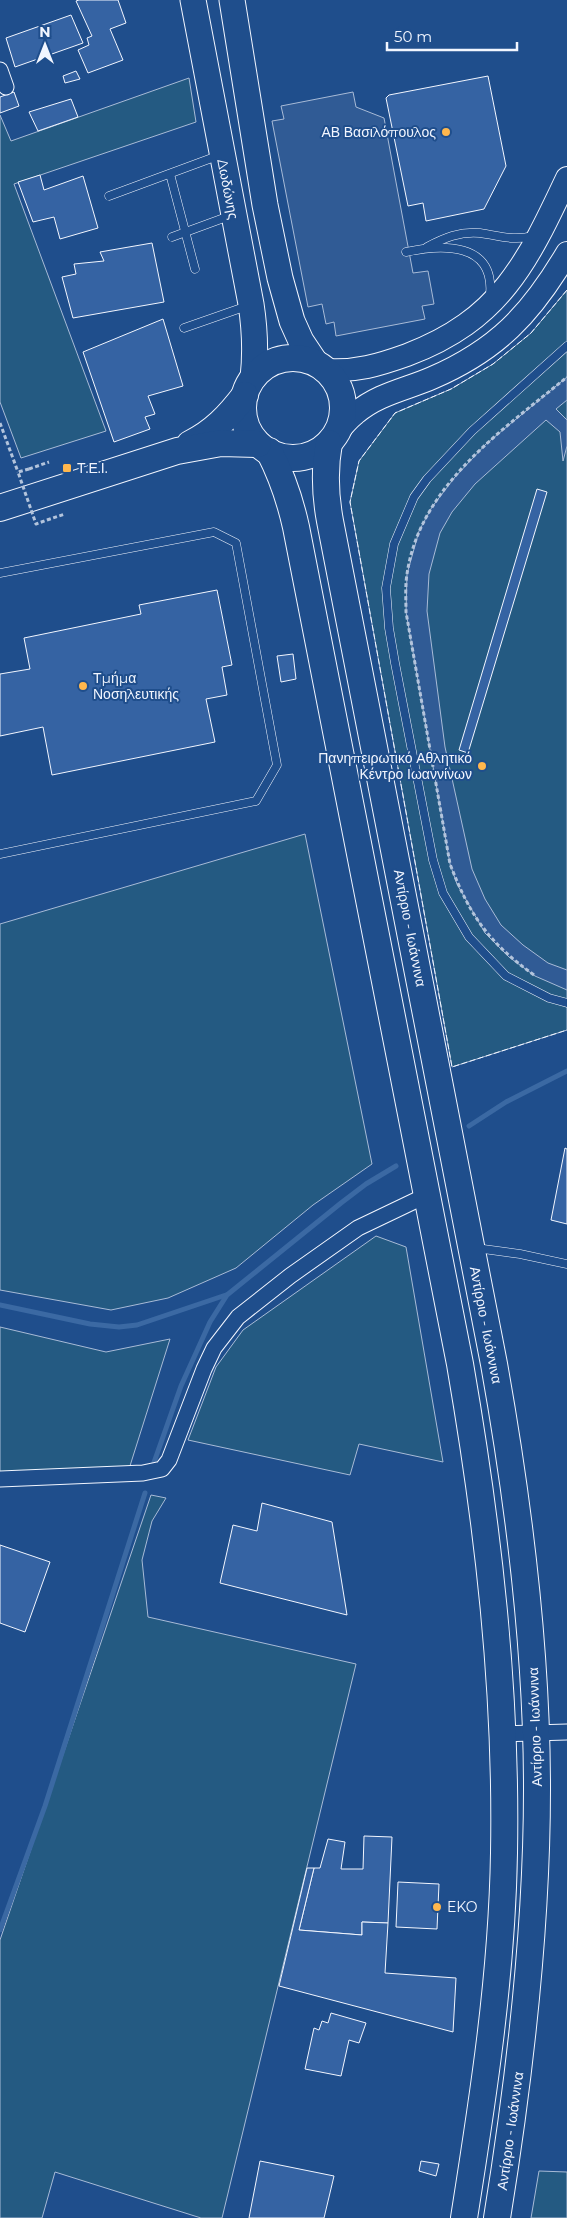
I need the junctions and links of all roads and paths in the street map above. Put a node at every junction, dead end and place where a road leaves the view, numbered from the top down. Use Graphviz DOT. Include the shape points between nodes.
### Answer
graph roads {
  1 [pos="194,0"];
  2 [pos="232,0"];
  3 [pos="0,70"];
  4 [pos="6,87"];
  5 [pos="222,154"];
  6 [pos="170,174"];
  7 [pos="567,178"];
  8 [pos="109,196"];
  9 [pos="233,214"];
  10 [pos="185,233"];
  11 [pos="541,234"];
  12 [pos="172,237"];
  13 [pos="423,248"];
  14 [pos="406,252"];
  15 [pos="567,253"];
  16 [pos="195,269"];
  17 [pos="251,304"];
  18 [pos="489,306"];
  19 [pos="184,328"];
  20 [pos="567,346"];
  21 [pos="320,366"];
  22 [pos="567,377"];
  23 [pos="249,387"];
  24 [pos="0,423"];
  25 [pos="333,438"];
  26 [pos="263,448"];
  27 [pos="177,450"];
  28 [pos="49,462"];
  29 [pos="18,472"];
  30 [pos="0,508"];
  31 [pos="65,514"];
  32 [pos="0,573"];
  33 [pos="0,854"];
  34 [pos="536,976"];
  35 [pos="567,1003"];
  36 [pos="427,1195"];
  37 [pos="472,1247"];
  38 [pos="567,1264"];
  39 [pos="0,1479"];
  40 [pos="567,1732"];
  41 [pos="536,1733"];
  42 [pos="502,1734"];
  43 [pos="464,2218"];
  44 [pos="497,2218"];
  1 -- 5 [label="main road, Δωδώνης"];
  2 -- 21 [label="main road" via="280,278 301,341"];
  3 -- 4 [label="street"];
  5 -- 6 [label="lane"];
  5 -- 9 [label="main road, Δωδώνης"];
  6 -- 8 [label="lane"];
  6 -- 10 [label="lane"];
  7 -- 11 [label="main road"];
  9 -- 10 [label="lane"];
  9 -- 17 [label="main road, Δωδώνης"];
  10 -- 12 [label="lane"];
  10 -- 16 [label="lane"];
  11 -- 13 [label="lane" via="508,240 480,233 463,233"];
  11 -- 18 [label="main road" via="523,265"];
  13 -- 14 [label="lane"];
  13 -- 18 [label="lane" via="446,247 466,251 479,258 488,270 491,283"];
  15 -- 25 [label="main road" via="530,308 505,335 456,366 371,402"];
  17 -- 19 [label="lane"];
  17 -- 23 [label="main road, Δωδώνης" via="255,330"];
  18 -- 21 [label="main road" via="466,326 422,350 381,365 362,370"];
  20 -- 35 [label="lane" via="472,431 427,478 414,497 394,544 386,588 389,628 402,699 433,860 443,893 469,937 506,976 549,998"];
  21 -- 23 [label="highway" via="301,358 288,358 268,365"];
  21 -- 25 [label="highway" via="335,380 341,392 342,419"];
  22 -- 34 [label="path" via="486,444 455,477 419,531 407,574 406,612 450,864 485,933 509,957"];
  23 -- 26 [label="highway" via="243,408 245,421"];
  23 -- 27 [label="highway" via="218,427"];
  24 -- 29 [label="path"];
  25 -- 26 [label="highway" via="319,451 294,458"];
  25 -- 37 [label="highway, Αντίρριο - Ιωάννινα" via="326,463 325,486 330,521"];
  26 -- 27 [label="highway" via="221,443"];
  26 -- 36 [label="highway" via="280,471 292,510"];
  27 -- 30 [label="highway"];
  28 -- 29 [label="path, bridge"];
  29 -- 31 [label="path, bridge" via="36,524"];
  32 -- 33 [label="lane" via="214,532 236,543 278,765 256,801"];
  36 -- 39 [label="street" via="358,1228 238,1317 214,1348 169,1460 162,1469 143,1473"];
  36 -- 42 [label="highway" via="460,1364 484,1513 492,1576"];
  37 -- 38 [label="lane"];
  37 -- 41 [label="highway, Αντίρριο - Ιωάννινα" via="514,1476 533,1665"];
  40 -- 41 [label="street"];
  41 -- 42 [label="street"];
  41 -- 44 [label="highway, Αντίρριο - Ιωάννινα" via="536,1846 529,1964"];
  42 -- 43 [label="highway" via="504,1855 499,1943 492,2019"];
}
